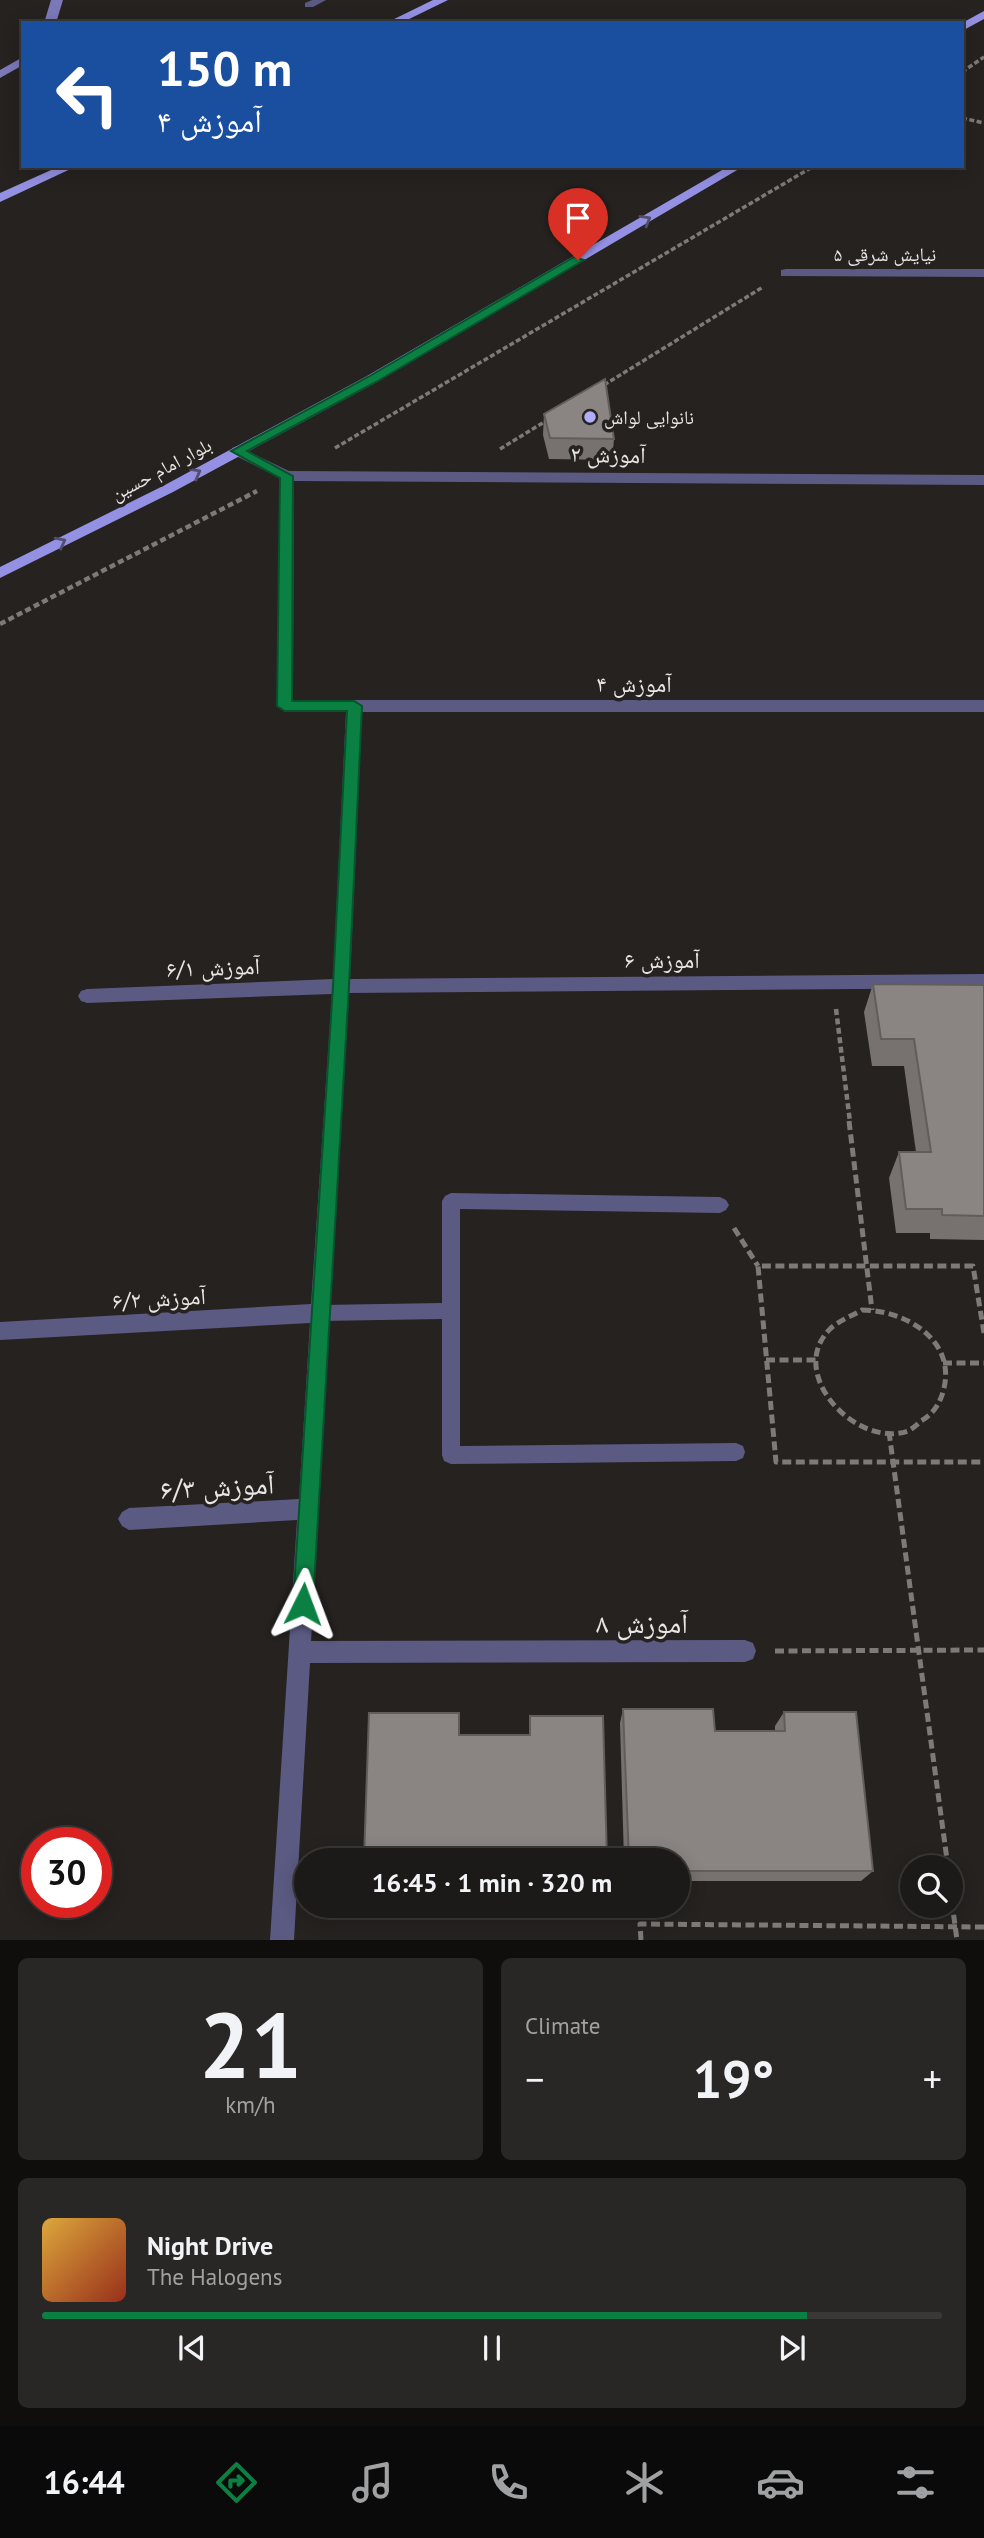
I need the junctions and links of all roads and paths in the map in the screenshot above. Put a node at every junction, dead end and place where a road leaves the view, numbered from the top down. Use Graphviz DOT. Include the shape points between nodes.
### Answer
graph roads {
  1 [pos="57,0"];
  2 [pos="321,0"];
  3 [pos="442,0"];
  4 [pos="309,5"];
  5 [pos="984,14"];
  6 [pos="51,21"];
  7 [pos="395,21"];
  8 [pos="964,27"];
  9 [pos="984,57"];
  10 [pos="21,61"];
  11 [pos="964,71"];
  12 [pos="0,75"];
  13 [pos="964,118"];
  14 [pos="984,122"];
  15 [pos="67,168"];
  16 [pos="735,168"];
  17 [pos="811,168"];
  18 [pos="0,198"];
  19 [pos="786,273"];
  20 [pos="984,273"];
  21 [pos="598,389"];
  22 [pos="551,418"];
  23 [pos="335,448"];
  24 [pos="237,451"];
  25 [pos="457,475"];
  26 [pos="287,476"];
  27 [pos="984,480"];
  28 [pos="0,573"];
  29 [pos="0,624"];
  30 [pos="354,706"];
  31 [pos="984,706"];
  32 [pos="984,981"];
  33 [pos="832,982"];
  34 [pos="341,986"];
  35 [pos="87,996"];
  36 [pos="720,1205"];
  37 [pos="758,1266"];
  38 [pos="867,1266"];
  39 [pos="982,1303"];
  40 [pos="872,1310"];
  41 [pos="451,1311"];
  42 [pos="321,1314"];
  43 [pos="0,1331"];
  44 [pos="984,1333"];
  45 [pos="766,1360"];
  46 [pos="817,1360"];
  47 [pos="943,1363"];
  48 [pos="984,1363"];
  49 [pos="889,1432"];
  50 [pos="736,1452"];
  51 [pos="893,1462"];
  52 [pos="984,1462"];
  53 [pos="309,1509"];
  54 [pos="129,1519"];
  55 [pos="919,1650"];
  56 [pos="984,1650"];
  57 [pos="745,1651"];
  58 [pos="300,1652"];
  59 [pos="945,1855"];
  60 [pos="954,1918"];
  61 [pos="955,1927"];
  62 [pos="984,1927"];
  63 [pos="282,1940"];
  64 [pos="641,1940"];
  65 [pos="957,1940"];
  1 -- 6 [label="street"];
  2 -- 4 [label="lane"];
  3 -- 7 [label="main road"];
  5 -- 8 [label="main road"];
  9 -- 11 [label="path"];
  10 -- 12 [label="street"];
  13 -- 14 [label="path"];
  15 -- 18 [label="main road"];
  24 -- 16 [label="main road, بلوار امام حسین, one-way" via="372,379"];
  17 -- 23 [label="path"];
  19 -- 20 [label="street, نیایش شرقی ۵"];
  19 -- 21 [label="path"];
  22 -- 25 [label="path"];
  24 -- 26 [label="street, آموزش ۲"];
  28 -- 24 [label="main road, بلوار امام حسین, one-way"];
  25 -- 26 [label="street, آموزش ۲"];
  25 -- 27 [label="street, آموزش ۲"];
  26 -- 29 [label="path"];
  26 -- 30 [label="street, آموزش ۴" via="285,706"];
  30 -- 31 [label="street, آموزش ۴"];
  30 -- 34 [label="street"];
  32 -- 33 [label="street, آموزش ۶"];
  33 -- 34 [label="street, آموزش ۶"];
  33 -- 38 [label="path"];
  34 -- 35 [label="street, آموزش ۶/۱"];
  34 -- 42 [label="street"];
  36 -- 37 [label="path"];
  36 -- 41 [label="lane" via="451,1200"];
  37 -- 38 [label="path"];
  37 -- 45 [label="path"];
  38 -- 39 [label="path" via="973,1266"];
  38 -- 40 [label="path"];
  39 -- 44 [label="path"];
  40 -- 46 [label="path" via="844,1317 828,1329"];
  40 -- 47 [label="path" via="904,1317 922,1329"];
  41 -- 42 [label="lane"];
  41 -- 50 [label="lane" via="451,1455"];
  42 -- 43 [label="street, آموزش ۶/۲"];
  42 -- 53 [label="street"];
  45 -- 46 [label="path"];
  45 -- 51 [label="path" via="776,1462"];
  46 -- 49 [label="path" via="819,1385 830,1404 867,1429"];
  47 -- 48 [label="path"];
  47 -- 49 [label="path" via="946,1385 940,1404 910,1429"];
  49 -- 51 [label="path"];
  51 -- 52 [label="path"];
  51 -- 55 [label="path"];
  53 -- 54 [label="street, آموزش ۶/۳"];
  53 -- 58 [label="street"];
  55 -- 56 [label="path"];
  55 -- 57 [label="path"];
  55 -- 59 [label="path"];
  57 -- 58 [label="street, آموزش ۸"];
  58 -- 63 [label="street"];
  60 -- 61 [label="path"];
  61 -- 62 [label="path"];
  61 -- 64 [label="path" via="640,1924"];
  61 -- 65 [label="path"];
}
